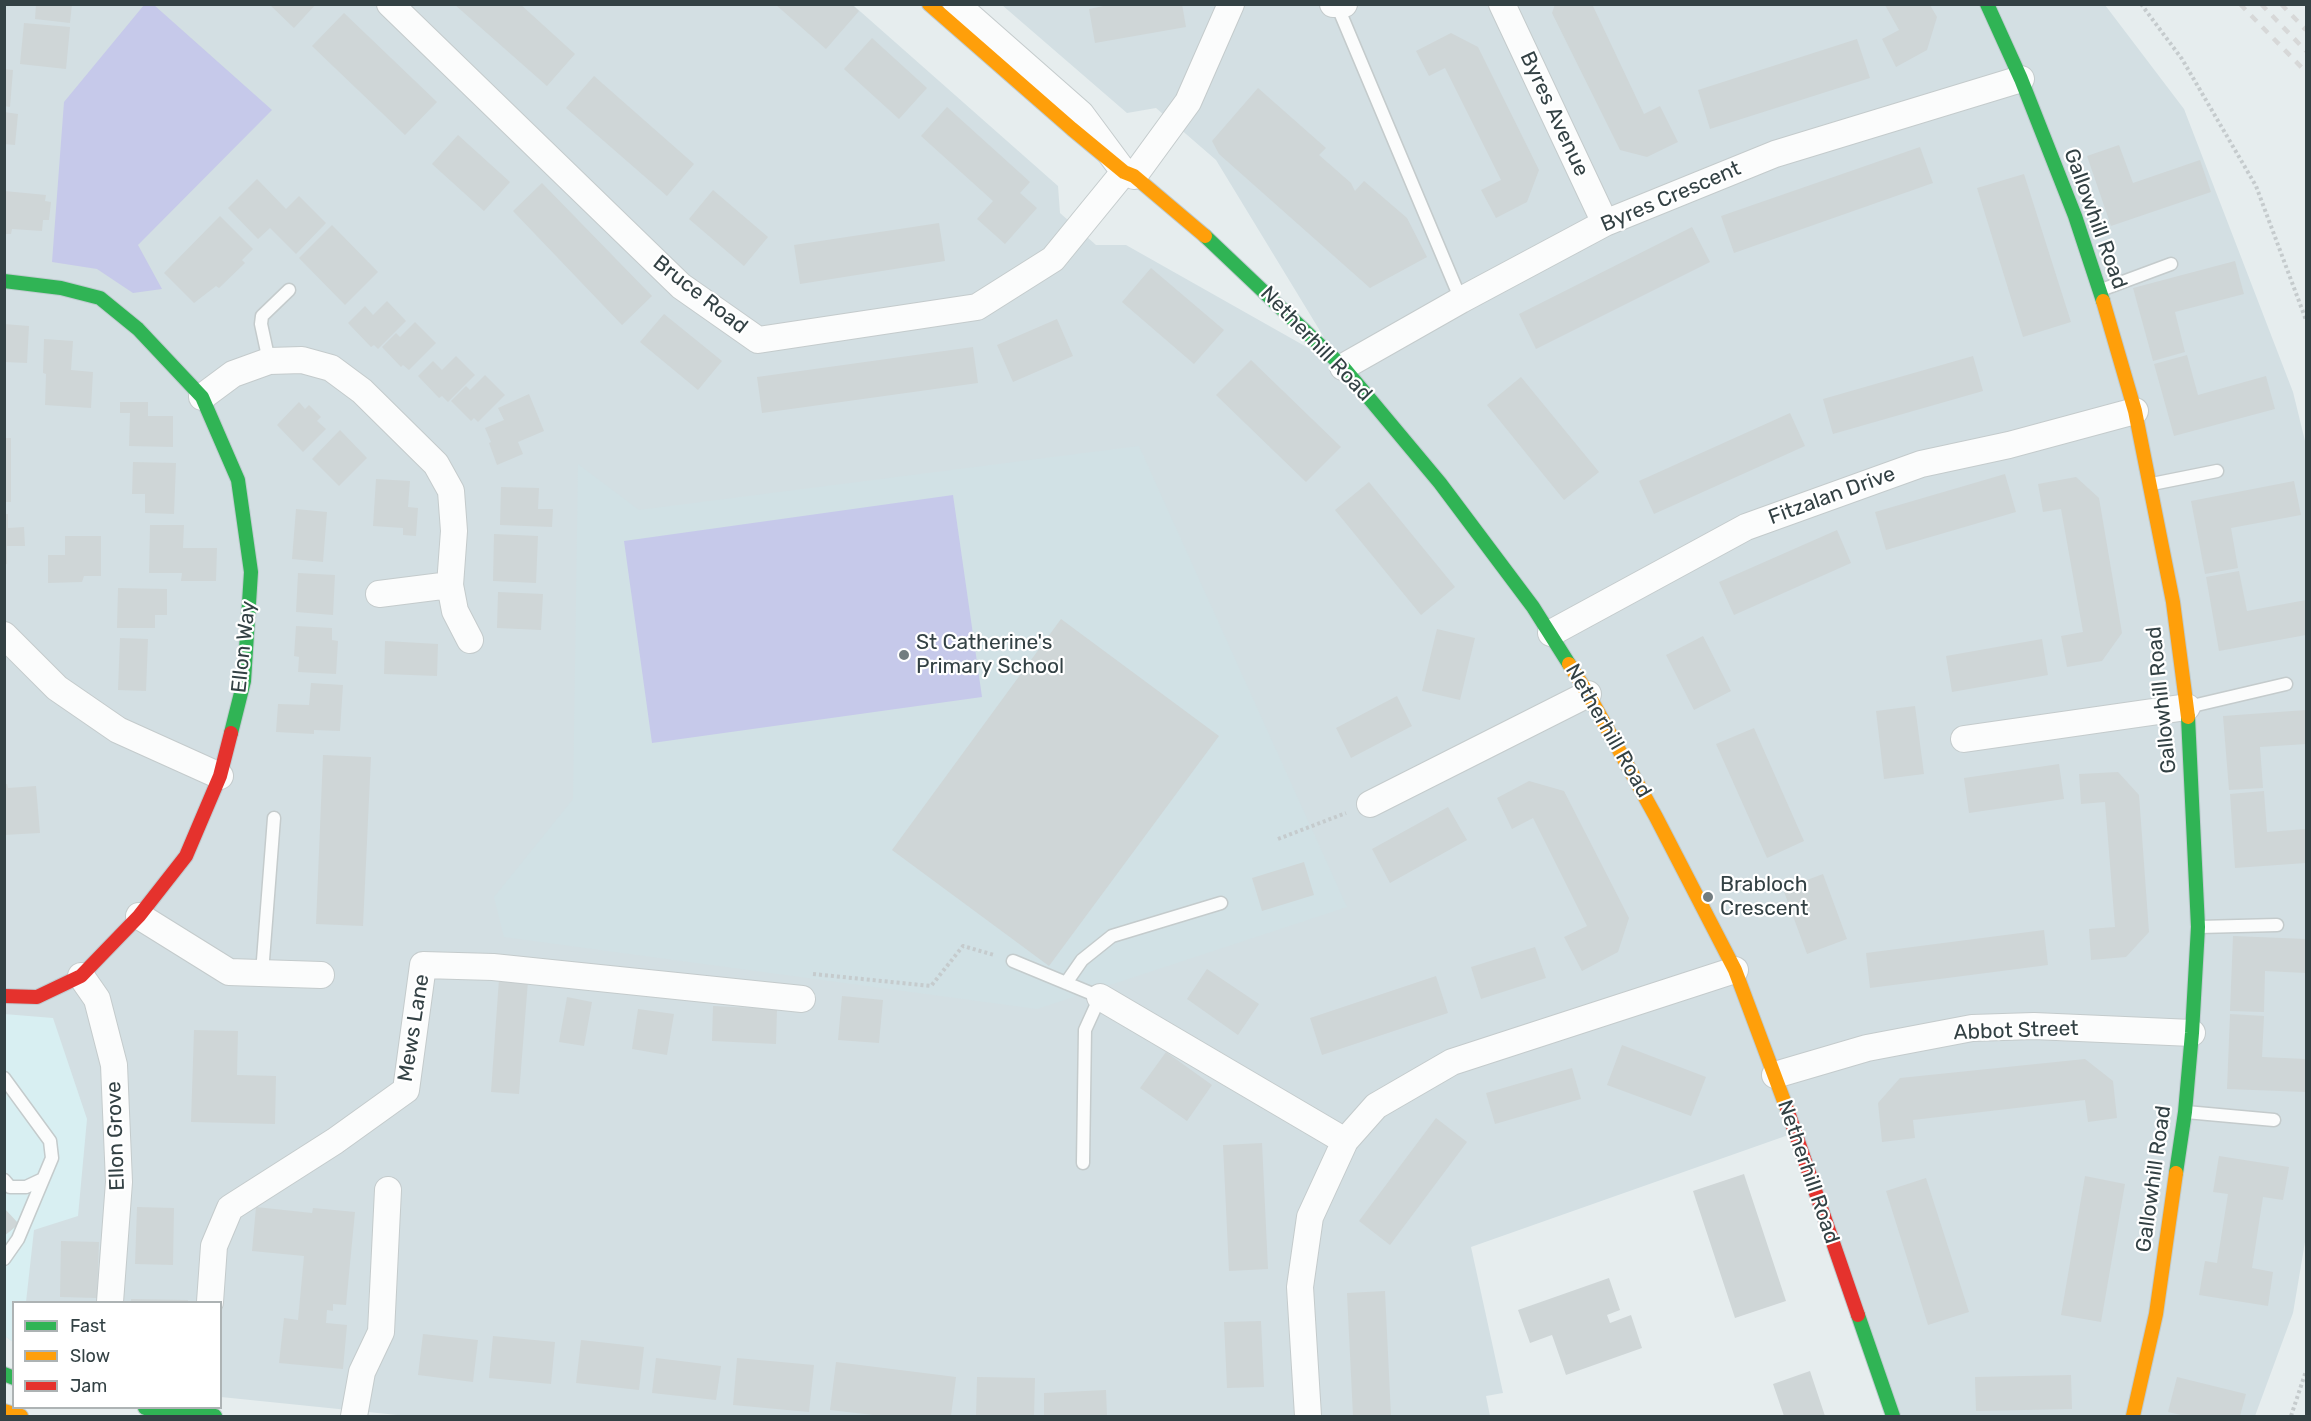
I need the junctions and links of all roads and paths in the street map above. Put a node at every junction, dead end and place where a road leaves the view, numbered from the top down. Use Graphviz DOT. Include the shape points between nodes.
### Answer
graph roads {
  1 [pos="390,4"];
  2 [pos="929,4"];
  3 [pos="956,4"];
  4 [pos="1231,4"];
  5 [pos="1344,4"];
  6 [pos="1502,4"];
  7 [pos="1987,4"];
  8 [pos="2141,4"];
  9 [pos="1335,5"];
  10 [pos="2021,79"];
  11 [pos="1129,174"];
  12 [pos="1605,223"];
  13 [pos="2171,264"];
  14 [pos="4,280"];
  15 [pos="289,290"];
  16 [pos="2100,291"];
  17 [pos="1461,300"];
  18 [pos="2307,320"];
  19 [pos="269,361"];
  20 [pos="1343,367"];
  21 [pos="202,397"];
  22 [pos="2134,411"];
  23 [pos="2217,471"];
  24 [pos="2151,484"];
  25 [pos="450,585"];
  26 [pos="379,594"];
  27 [pos="1551,633"];
  28 [pos="470,640"];
  29 [pos="7,641"];
  30 [pos="2286,684"];
  31 [pos="1588,694"];
  32 [pos="2187,707"];
  33 [pos="1964,740"];
  34 [pos="220,776"];
  35 [pos="1370,804"];
  36 [pos="274,818"];
  37 [pos="1278,839"];
  38 [pos="1221,903"];
  39 [pos="139,916"];
  40 [pos="2277,925"];
  41 [pos="2198,927"];
  42 [pos="1013,961"];
  43 [pos="1736,970"];
  44 [pos="262,973"];
  45 [pos="813,974"];
  46 [pos="321,975"];
  47 [pos="81,976"];
  48 [pos="1066,983"];
  49 [pos="4,996"];
  50 [pos="1100,997"];
  51 [pos="802,999"];
  52 [pos="2192,1033"];
  53 [pos="1774,1075"];
  54 [pos="4,1078"];
  55 [pos="2185,1112"];
  56 [pos="2274,1120"];
  57 [pos="1345,1142"];
  58 [pos="1083,1163"];
  59 [pos="43,1179"];
  60 [pos="4,1180"];
  61 [pos="388,1190"];
  62 [pos="4,1258"];
  63 [pos="110,1301"];
  64 [pos="210,1301"];
  65 [pos="2307,1371"];
  66 [pos="161,1409"];
  67 [pos="4,1411"];
  68 [pos="21,1416"];
  69 [pos="216,1416"];
  70 [pos="354,1416"];
  71 [pos="1308,1416"];
  72 [pos="1893,1416"];
  73 [pos="2133,1416"];
  74 [pos="2291,1416"];
  1 -- 11 [label="street, Bruce Road" via="681,286 758,340 977,307 1053,259"];
  2 -- 11 [label="street, Netherhill Road"];
  3 -- 11 [label="street, Netherhill Road" via="1081,114"];
  4 -- 11 [label="street, Bruce Road" via="1188,102"];
  5 -- 9 [label="street"];
  6 -- 12 [label="street, Byres Avenue"];
  7 -- 10 [label="street, Gallowhill Road"];
  8 -- 18 [label="path" via="2181,59 2256,186"];
  9 -- 17 [label="lane"];
  10 -- 12 [label="street, Byres Crescent" via="1774,154"];
  10 -- 16 [label="street, Gallowhill Road"];
  11 -- 20 [label="street, Netherhill Road" via="1222,250"];
  12 -- 17 [label="street, Byres Crescent"];
  13 -- 16 [label="lane"];
  14 -- 21 [label="street, Ellon Way" via="100,298 138,329"];
  15 -- 19 [label="lane" via="262,316"];
  16 -- 22 [label="street, Gallowhill Road"];
  17 -- 20 [label="street, Byres Crescent"];
  19 -- 21 [label="street" via="233,374"];
  19 -- 25 [label="street" via="302,360 331,368 362,391 436,464 451,491 454,531"];
  20 -- 27 [label="street, Netherhill Road" via="1440,483"];
  21 -- 34 [label="street, Ellon Way" via="238,480 251,572 244,681"];
  22 -- 24 [label="street, Gallowhill Road"];
  22 -- 27 [label="street, Fitzalan Drive" via="1921,464 1746,527"];
  23 -- 24 [label="lane"];
  24 -- 32 [label="street, Gallowhill Road"];
  25 -- 26 [label="street"];
  25 -- 28 [label="street" via="455,611"];
  27 -- 31 [label="street, Netherhill Road"];
  29 -- 34 [label="street" via="57,688 118,730"];
  30 -- 32 [label="lane"];
  31 -- 35 [label="street"];
  31 -- 43 [label="street, Netherhill Road"];
  32 -- 33 [label="street"];
  32 -- 41 [label="street, Gallowhill Road"];
  34 -- 39 [label="street, Ellon Way" via="186,856"];
  35 -- 37 [label="path"];
  36 -- 44 [label="lane"];
  38 -- 48 [label="lane" via="1112,936 1082,960"];
  39 -- 44 [label="street" via="229,972"];
  39 -- 47 [label="street, Ellon Way"];
  40 -- 41 [label="lane"];
  41 -- 52 [label="street, Gallowhill Road"];
  42 -- 45 [label="path" via="963,946 931,986"];
  42 -- 48 [label="lane"];
  43 -- 53 [label="street, Netherhill Road"];
  43 -- 57 [label="street" via="1452,1062 1376,1106"];
  44 -- 46 [label="street"];
  47 -- 49 [label="street, Ellon Way" via="38,997"];
  47 -- 63 [label="street, Ellon Grove" via="98,999 114,1065 119,1182"];
  48 -- 50 [label="lane"];
  50 -- 57 [label="street"];
  50 -- 58 [label="lane" via="1085,1030"];
  51 -- 64 [label="street, Mews Lane" via="493,967 423,965 406,1090 336,1141 230,1208 214,1246"];
  52 -- 53 [label="street, Abbot Street" via="2034,1026 1972,1028 1868,1048"];
  52 -- 55 [label="street, Gallowhill Road"];
  53 -- 72 [label="street, Netherhill Road"];
  54 -- 59 [label="lane" via="50,1141 52,1158"];
  55 -- 56 [label="lane"];
  55 -- 73 [label="street, Gallowhill Road" via="2156,1314"];
  57 -- 71 [label="street" via="1310,1217 1300,1287"];
  59 -- 60 [label="lane" via="26,1187 10,1187"];
  59 -- 62 [label="lane" via="18,1239"];
  61 -- 70 [label="street" via="381,1332 362,1372"];
  65 -- 74 [label="path"];
  66 -- 69 [label="street"];
  67 -- 68 [label="street"];
}
